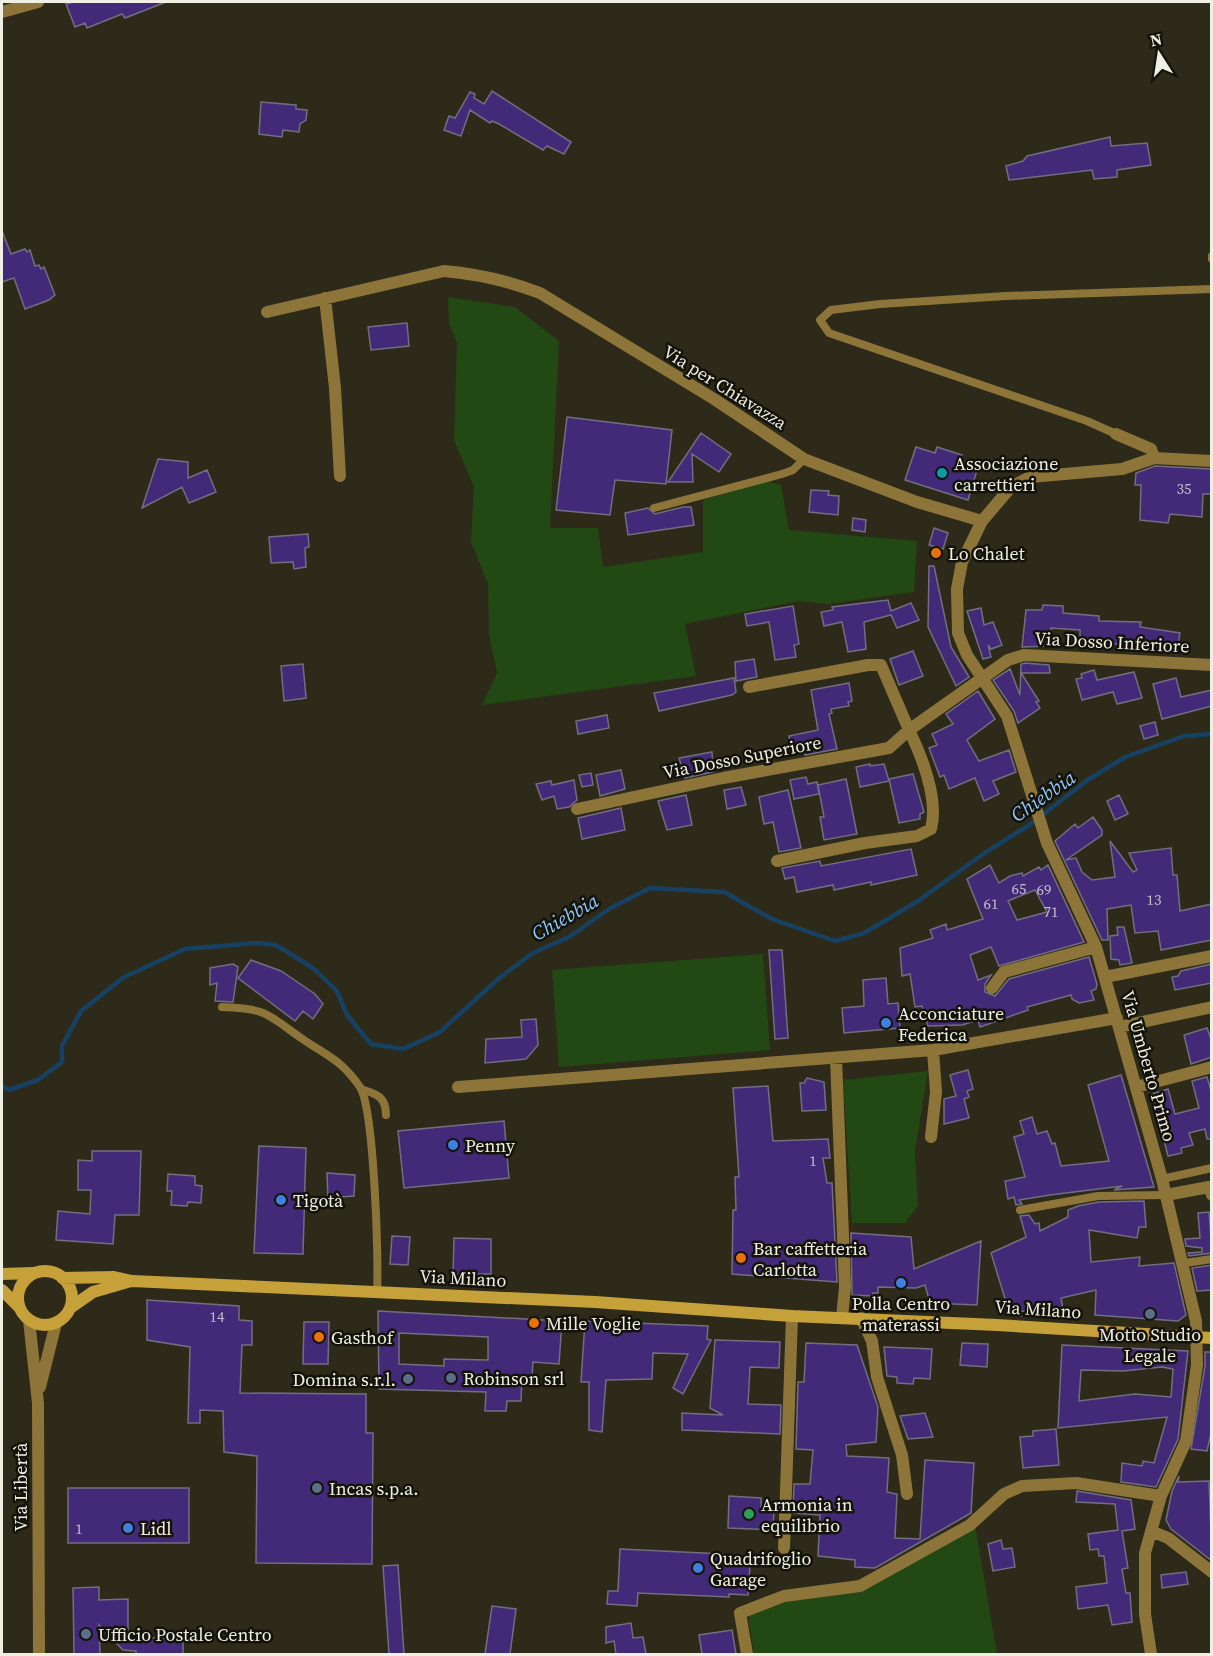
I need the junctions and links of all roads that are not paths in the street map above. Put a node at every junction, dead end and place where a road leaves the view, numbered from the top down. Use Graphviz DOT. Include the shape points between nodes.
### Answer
graph roads {
  1 [pos="38,2"];
  2 [pos="2,12"];
  3 [pos="1212,290"];
  4 [pos="325,298"];
  5 [pos="267,312"];
  6 [pos="1116,434"];
  7 [pos="1154,458"];
  8 [pos="804,459"];
  9 [pos="1212,461"];
  10 [pos="340,476"];
  11 [pos="654,508"];
  12 [pos="982,521"];
  13 [pos="1212,666"];
  14 [pos="982,680"];
  15 [pos="749,687"];
  16 [pos="909,730"];
  17 [pos="577,809"];
  18 [pos="777,861"];
  19 [pos="1096,947"];
  20 [pos="1212,956"];
  21 [pos="1105,977"];
  22 [pos="992,988"];
  23 [pos="222,1007"];
  24 [pos="1212,1007"];
  25 [pos="1118,1023"];
  26 [pos="933,1050"];
  27 [pos="836,1058"];
  28 [pos="1212,1067"];
  29 [pos="458,1087"];
  30 [pos="1136,1087"];
  31 [pos="361,1089"];
  32 [pos="386,1115"];
  33 [pos="931,1137"];
  34 [pos="1212,1168"];
  35 [pos="1162,1179"];
  36 [pos="1166,1195"];
  37 [pos="1212,1195"];
  38 [pos="1020,1210"];
  39 [pos="1212,1259"];
  40 [pos="1185,1263"];
  41 [pos="37,1272"];
  42 [pos="2,1274"];
  43 [pos="62,1278"];
  44 [pos="132,1281"];
  45 [pos="2,1290"];
  46 [pos="377,1292"];
  47 [pos="19,1307"];
  48 [pos="70,1308"];
  49 [pos="792,1316"];
  50 [pos="842,1317"];
  51 [pos="861,1318"];
  52 [pos="29,1320"];
  53 [pos="56,1323"];
  54 [pos="1205,1338"];
  55 [pos="38,1403"];
  56 [pos="907,1494"];
  57 [pos="1161,1496"];
  58 [pos="1151,1531"];
  59 [pos="784,1548"];
  60 [pos="1212,1572"];
  61 [pos="39,1654"];
  62 [pos="747,1654"];
  63 [pos="1151,1654"];
  1 -- 2 [label="street"];
  3 -- 6 [label="lane" via="880,304 831,310 820,320 829,333"];
  4 -- 5 [label="street, Via per Chiavazza"];
  4 -- 8 [label="street, Via per Chiavazza" via="444,271 513,282 540,294 714,399"];
  4 -- 10 [label="street"];
  6 -- 7 [label="street" via="1151,449"];
  7 -- 9 [label="street"];
  7 -- 12 [label="street" via="1122,469 1030,477 1011,487"];
  8 -- 11 [label="lane" via="782,474"];
  8 -- 12 [label="street, Via per Chiavazza" via="917,502"];
  12 -- 14 [label="street, Via Umberto Primo" via="962,562 956,611 958,633"];
  13 -- 14 [label="street, Via Dosso Inferiore" via="1024,655 1008,660"];
  14 -- 16 [label="street, Via Dosso Superiore"];
  14 -- 19 [label="street, Via Umberto Primo" via="1007,716 1047,843"];
  15 -- 16 [label="street" via="881,665"];
  16 -- 17 [label="street, Via Dosso Superiore" via="889,748"];
  16 -- 18 [label="street" via="920,753 930,794 934,819 931,829 917,836"];
  19 -- 21 [label="street, Via Umberto Primo"];
  19 -- 22 [label="street" via="1004,972"];
  20 -- 21 [label="street"];
  21 -- 25 [label="street, Via Umberto Primo"];
  23 -- 31 [label="lane" via="249,1008 274,1017 304,1041 336,1058"];
  24 -- 25 [label="street"];
  25 -- 26 [label="street"];
  25 -- 30 [label="street, Via Umberto Primo"];
  26 -- 27 [label="street"];
  26 -- 33 [label="street" via="936,1092"];
  27 -- 29 [label="street"];
  27 -- 50 [label="street" via="845,1287"];
  28 -- 30 [label="street"];
  30 -- 35 [label="street, Via Umberto Primo"];
  31 -- 32 [label="lane" via="379,1095 386,1103"];
  31 -- 46 [label="lane" via="369,1132 379,1265"];
  34 -- 35 [label="lane"];
  35 -- 36 [label="street, Via Umberto Primo"];
  36 -- 37 [label="street" via="1209,1187"];
  36 -- 38 [label="lane" via="1098,1196"];
  36 -- 40 [label="street, Via Umberto Primo"];
  39 -- 40 [label="lane"];
  40 -- 54 [label="street, Via Umberto Primo"];
  41 -- 42 [label="main road, Via Milano"];
  41 -- 43 [label="main road, Via Milano" via="46,1271"];
  41 -- 47 [label="main road" via="23,1282"];
  43 -- 44 [label="main road, Via Milano" via="114,1277"];
  43 -- 48 [label="main road" via="71,1292"];
  44 -- 46 [label="main road, Via Milano"];
  44 -- 48 [label="main road, Via Milano" via="93,1292"];
  45 -- 47 [label="main road"];
  46 -- 49 [label="main road, Via Milano"];
  47 -- 52 [label="main road"];
  48 -- 53 [label="main road, Via Milano"];
  49 -- 50 [label="main road, Via Milano"];
  49 -- 59 [label="street"];
  50 -- 51 [label="main road, Via Milano"];
  51 -- 54 [label="main road, Via Milano"];
  51 -- 56 [label="street" via="872,1341 877,1377 902,1455"];
  52 -- 53 [label="main road" via="42,1325"];
  52 -- 55 [label="street, Via Libertà"];
  53 -- 55 [label="street"];
  54 -- 57 [label="street, Via Umberto Primo" via="1186,1441"];
  55 -- 61 [label="street, Via Libertà"];
  57 -- 58 [label="street, Via Umberto Primo"];
  57 -- 62 [label="street" via="1076,1483 1022,1486 1004,1494 970,1525 860,1586 784,1596 740,1613"];
  58 -- 60 [label="street" via="1168,1538"];
  58 -- 63 [label="street, Via Umberto Primo" via="1144,1576"];
}
